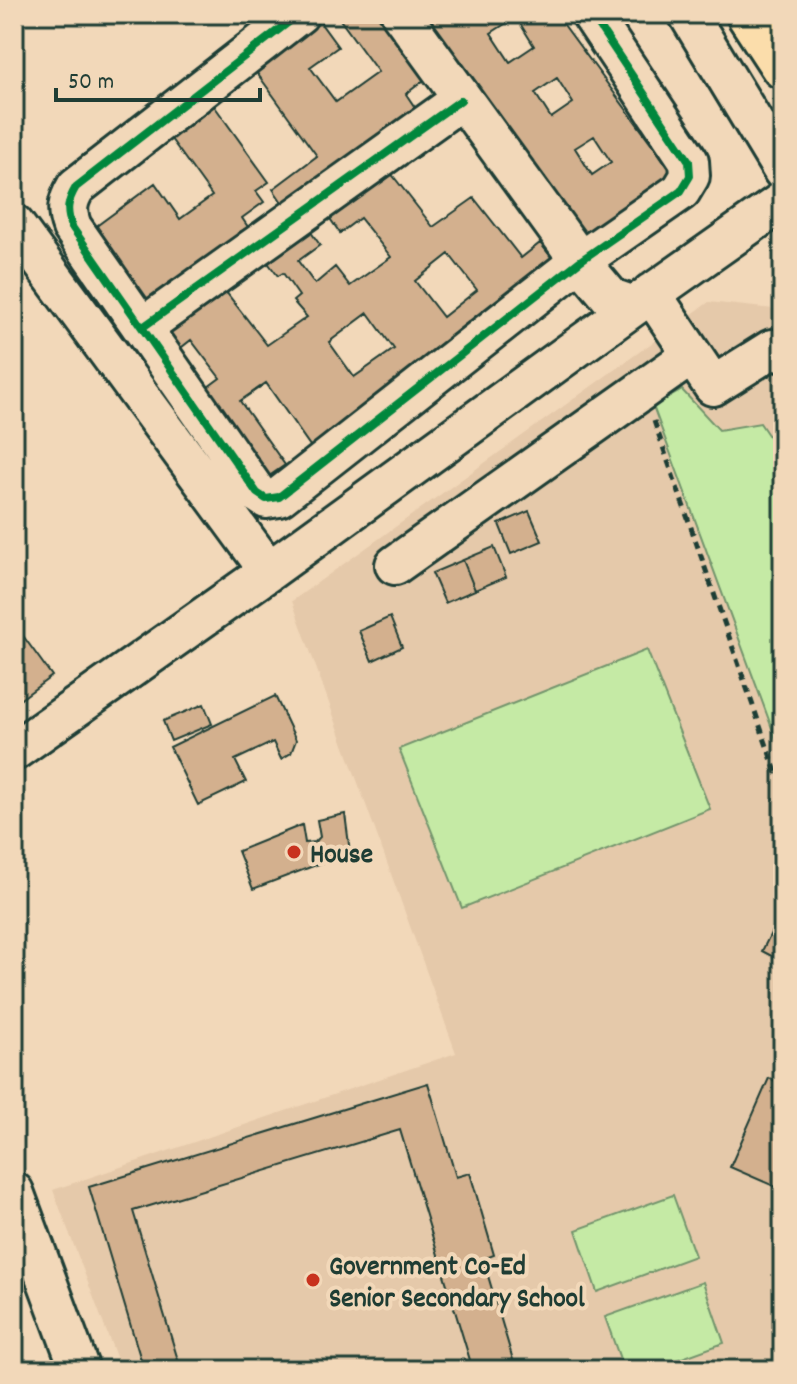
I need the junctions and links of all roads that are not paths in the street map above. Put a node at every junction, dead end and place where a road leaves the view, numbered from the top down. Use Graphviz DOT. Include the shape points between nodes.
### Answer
graph roads {
  1 [pos="299,14"];
  2 [pos="401,14"];
  3 [pos="591,14"];
  4 [pos="688,14"];
  5 [pos="749,14"];
  6 [pos="783,66"];
  7 [pos="461,100"];
  8 [pos="783,171"];
  9 [pos="783,201"];
  10 [pos="14,224"];
  11 [pos="580,261"];
  12 [pos="643,300"];
  13 [pos="143,327"];
  14 [pos="783,353"];
  15 [pos="692,355"];
  16 [pos="266,499"];
  17 [pos="300,548"];
  18 [pos="395,565"];
  19 [pos="269,571"];
  20 [pos="14,751"];
  21 [pos="14,1192"];
  22 [pos="80,1370"];
  1 -- 13 [label="street" via="76,187 69,199 66,213 72,227"];
  2 -- 7 [label="street"];
  3 -- 11 [label="street" via="689,161 690,176 681,191"];
  4 -- 8 [label="street"];
  5 -- 6 [label="main road"];
  7 -- 11 [label="street"];
  7 -- 13 [label="street"];
  9 -- 12 [label="street"];
  10 -- 19 [label="street"];
  11 -- 12 [label="street" via="611,298"];
  11 -- 16 [label="street" via="279,497"];
  12 -- 15 [label="street"];
  12 -- 17 [label="street"];
  13 -- 16 [label="street"];
  14 -- 15 [label="street" via="772,349 713,386"];
  15 -- 18 [label="street"];
  16 -- 17 [label="street"];
  17 -- 19 [label="street"];
  19 -- 20 [label="street"];
  21 -- 22 [label="street"];
}
